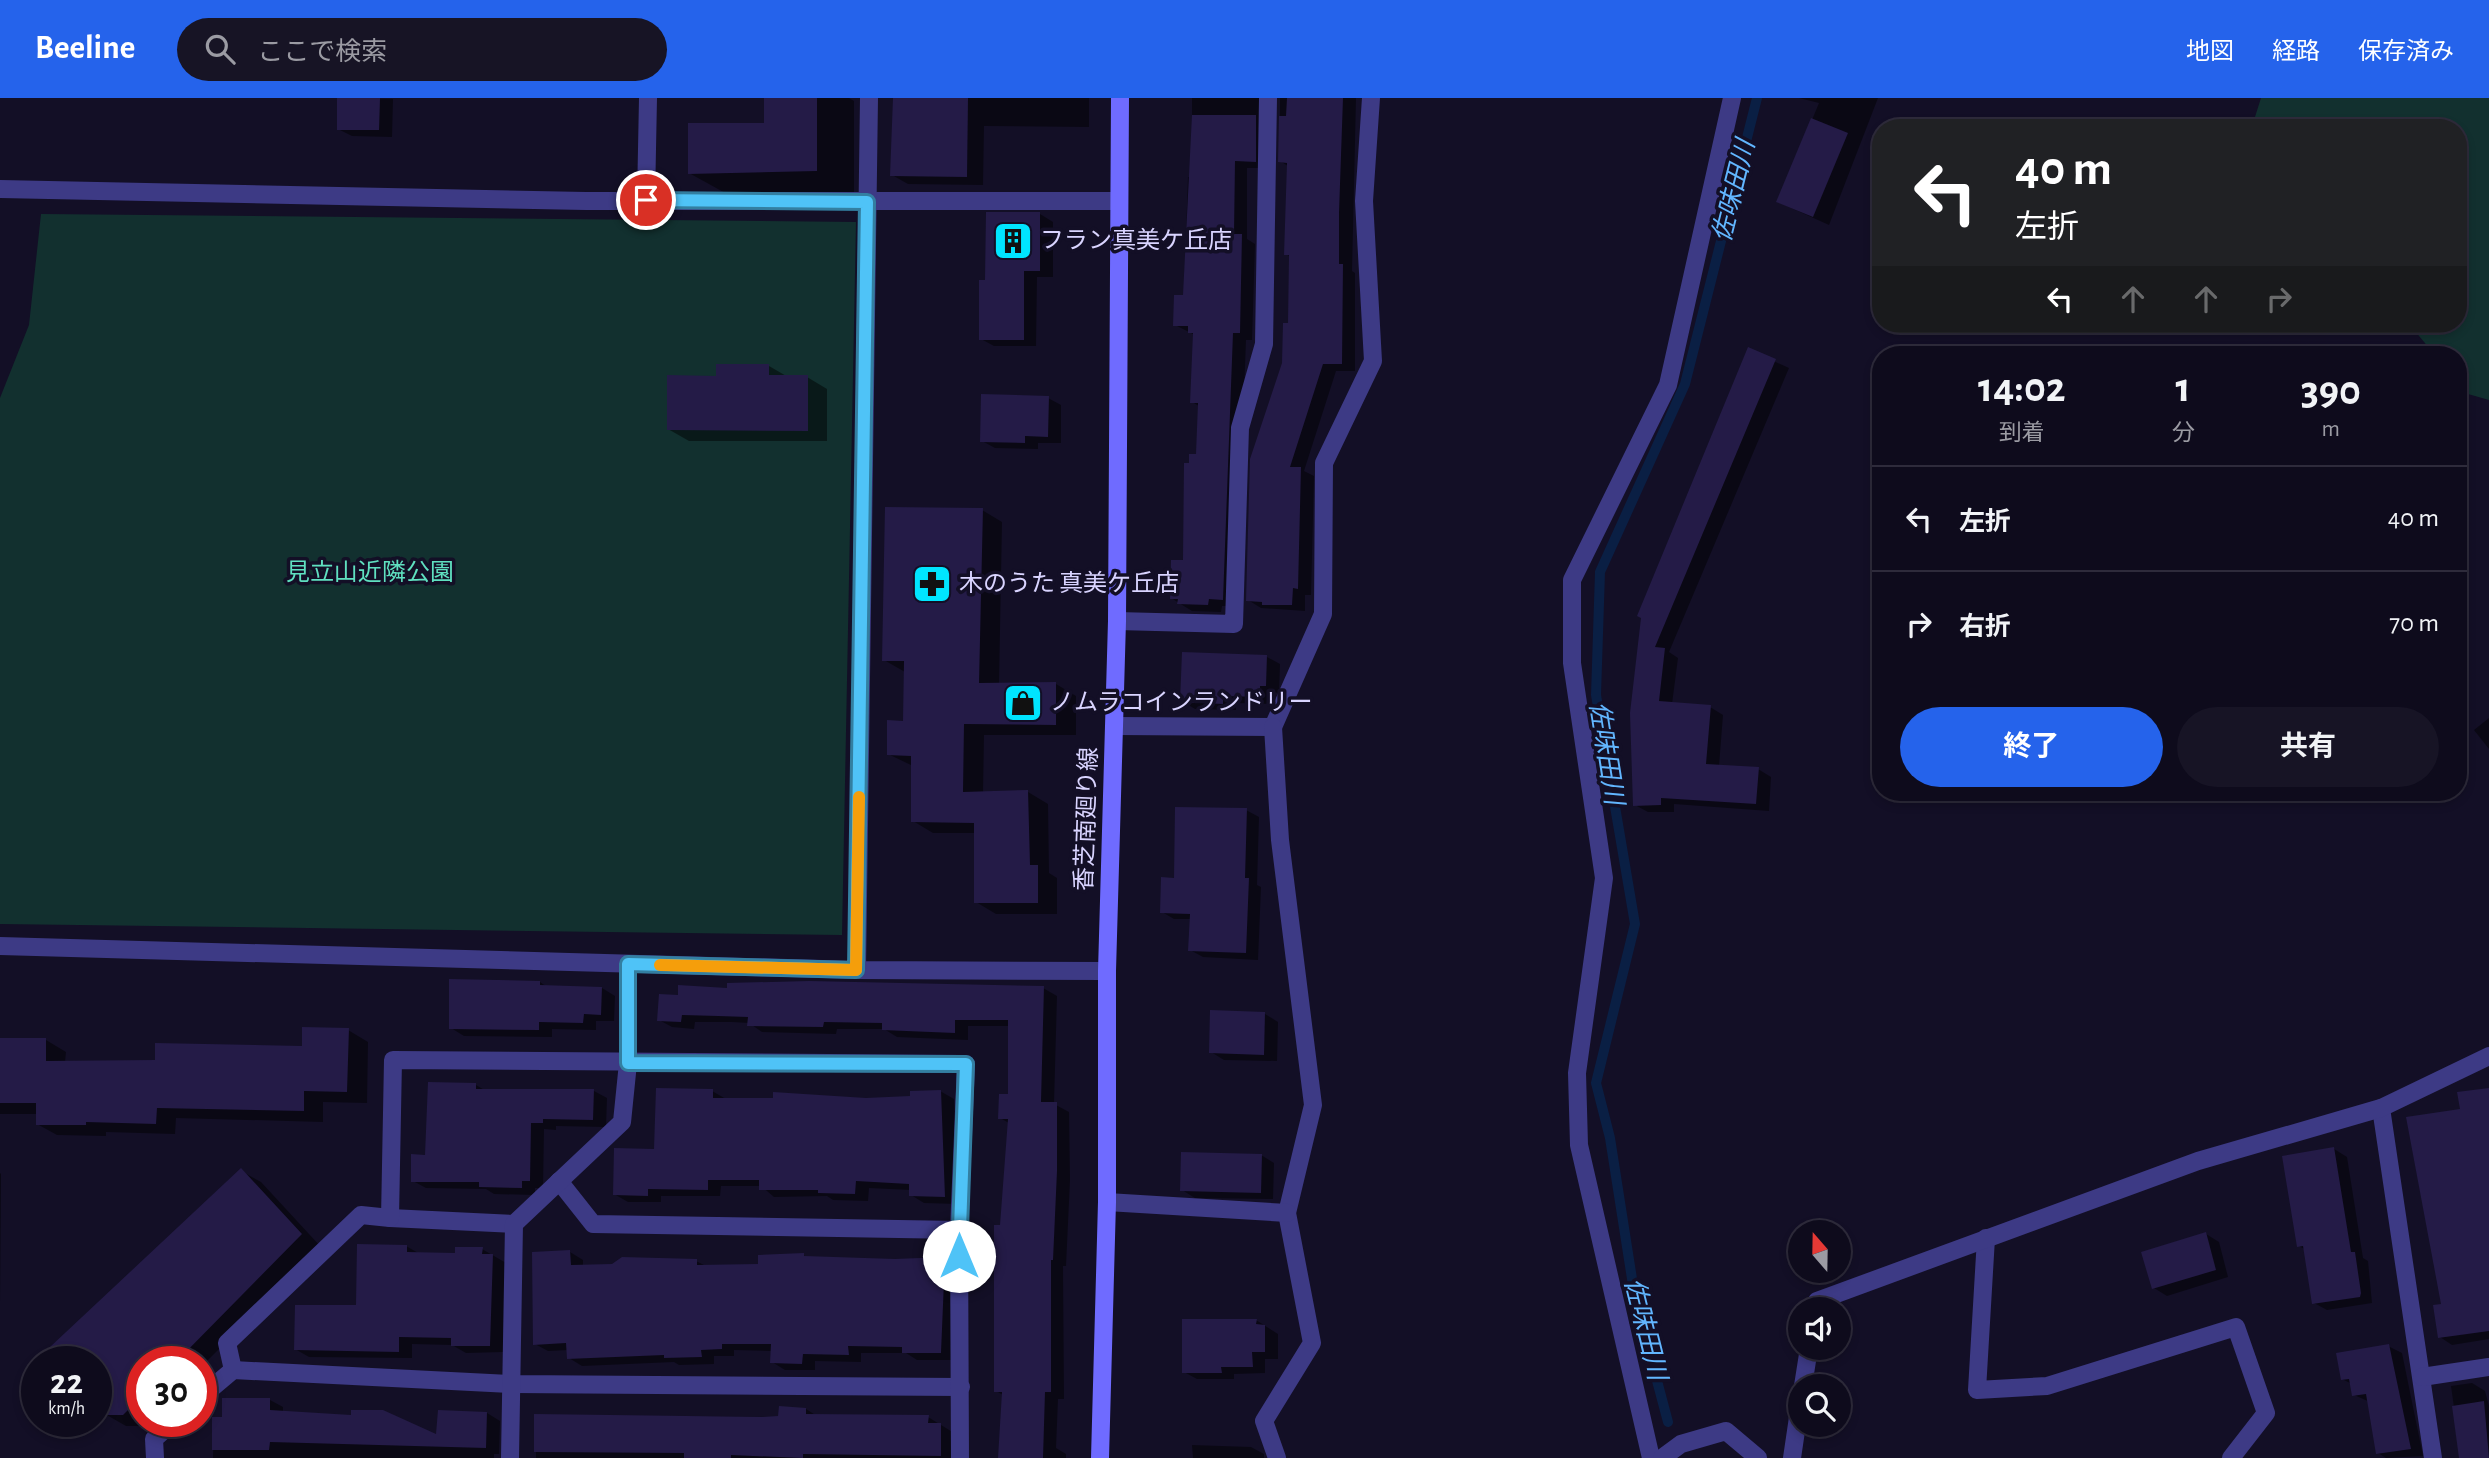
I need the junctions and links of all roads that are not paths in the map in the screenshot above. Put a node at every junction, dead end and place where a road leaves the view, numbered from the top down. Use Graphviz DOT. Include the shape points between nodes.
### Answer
graph roads {
  1 [pos="648,98"];
  2 [pos="869,98"];
  3 [pos="1120,98"];
  4 [pos="1268,98"];
  5 [pos="1371,98"];
  6 [pos="1732,98"];
  7 [pos="0,188"];
  8 [pos="646,200"];
  9 [pos="1118,201"];
  10 [pos="867,202"];
  11 [pos="1117,621"];
  12 [pos="1115,726"];
  13 [pos="1273,727"];
  14 [pos="0,946"];
  15 [pos="628,964"];
  16 [pos="856,970"];
  17 [pos="1107,971"];
  18 [pos="2489,1056"];
  19 [pos="628,1063"];
  20 [pos="2381,1108"];
  21 [pos="559,1181"];
  22 [pos="1107,1202"];
  23 [pos="1287,1213"];
  24 [pos="390,1218"];
  25 [pos="514,1224"];
  26 [pos="959,1230"];
  27 [pos="1986,1238"];
  28 [pos="1828,1297"];
  29 [pos="2489,1367"];
  30 [pos="233,1370"];
  31 [pos="2422,1377"];
  32 [pos="217,1384"];
  33 [pos="511,1384"];
  34 [pos="961,1387"];
  35 [pos="155,1437"];
  36 [pos="1795,1437"];
  37 [pos="155,1458"];
  38 [pos="510,1458"];
  39 [pos="960,1458"];
  40 [pos="1100,1458"];
  41 [pos="1277,1458"];
  42 [pos="1651,1458"];
  43 [pos="1662,1458"];
  44 [pos="1758,1458"];
  45 [pos="1792,1458"];
  46 [pos="2231,1458"];
  47 [pos="2433,1458"];
  1 -- 8 [label="street"];
  2 -- 10 [label="street"];
  3 -- 9 [label="street, 香芝南廻り線"];
  4 -- 11 [label="street" via="1264,344 1240,428 1234,624"];
  5 -- 13 [label="street" via="1364,201 1373,362 1324,463 1323,614"];
  6 -- 42 [label="street" via="1668,385 1572,580 1572,663 1604,878 1577,1073 1579,1144"];
  7 -- 8 [label="street"];
  8 -- 10 [label="street"];
  9 -- 10 [label="street"];
  9 -- 11 [label="street, 香芝南廻り線"];
  10 -- 16 [label="street"];
  11 -- 12 [label="street, 香芝南廻り線"];
  12 -- 13 [label="street"];
  12 -- 17 [label="street, 香芝南廻り線"];
  13 -- 23 [label="street" via="1280,840 1313,1105"];
  14 -- 15 [label="street"];
  15 -- 16 [label="street"];
  15 -- 19 [label="street"];
  16 -- 17 [label="street"];
  17 -- 22 [label="street, 香芝南廻り線"];
  18 -- 20 [label="street"];
  19 -- 21 [label="street" via="622,1122"];
  19 -- 24 [label="street" via="393,1060"];
  19 -- 26 [label="street" via="966,1064"];
  20 -- 27 [label="street" via="2198,1161"];
  20 -- 31 [label="street"];
  21 -- 25 [label="street"];
  21 -- 26 [label="street" via="593,1224"];
  22 -- 23 [label="street"];
  22 -- 40 [label="street, 香芝南廻り線"];
  23 -- 41 [label="street" via="1312,1343 1264,1421"];
  24 -- 25 [label="street"];
  24 -- 30 [label="street" via="360,1215 227,1343"];
  25 -- 33 [label="street"];
  26 -- 34 [label="street"];
  27 -- 28 [label="street"];
  27 -- 46 [label="street" via="1977,1390 2047,1386 2236,1326 2266,1413"];
  29 -- 31 [label="street"];
  30 -- 32 [label="street"];
  30 -- 33 [label="street"];
  31 -- 47 [label="street"];
  33 -- 34 [label="street"];
  33 -- 38 [label="street"];
  34 -- 39 [label="street"];
  35 -- 37 [label="street"];
  36 -- 45 [label="street"];
  43 -- 44 [label="street" via="1681,1444 1726,1430"];
}
